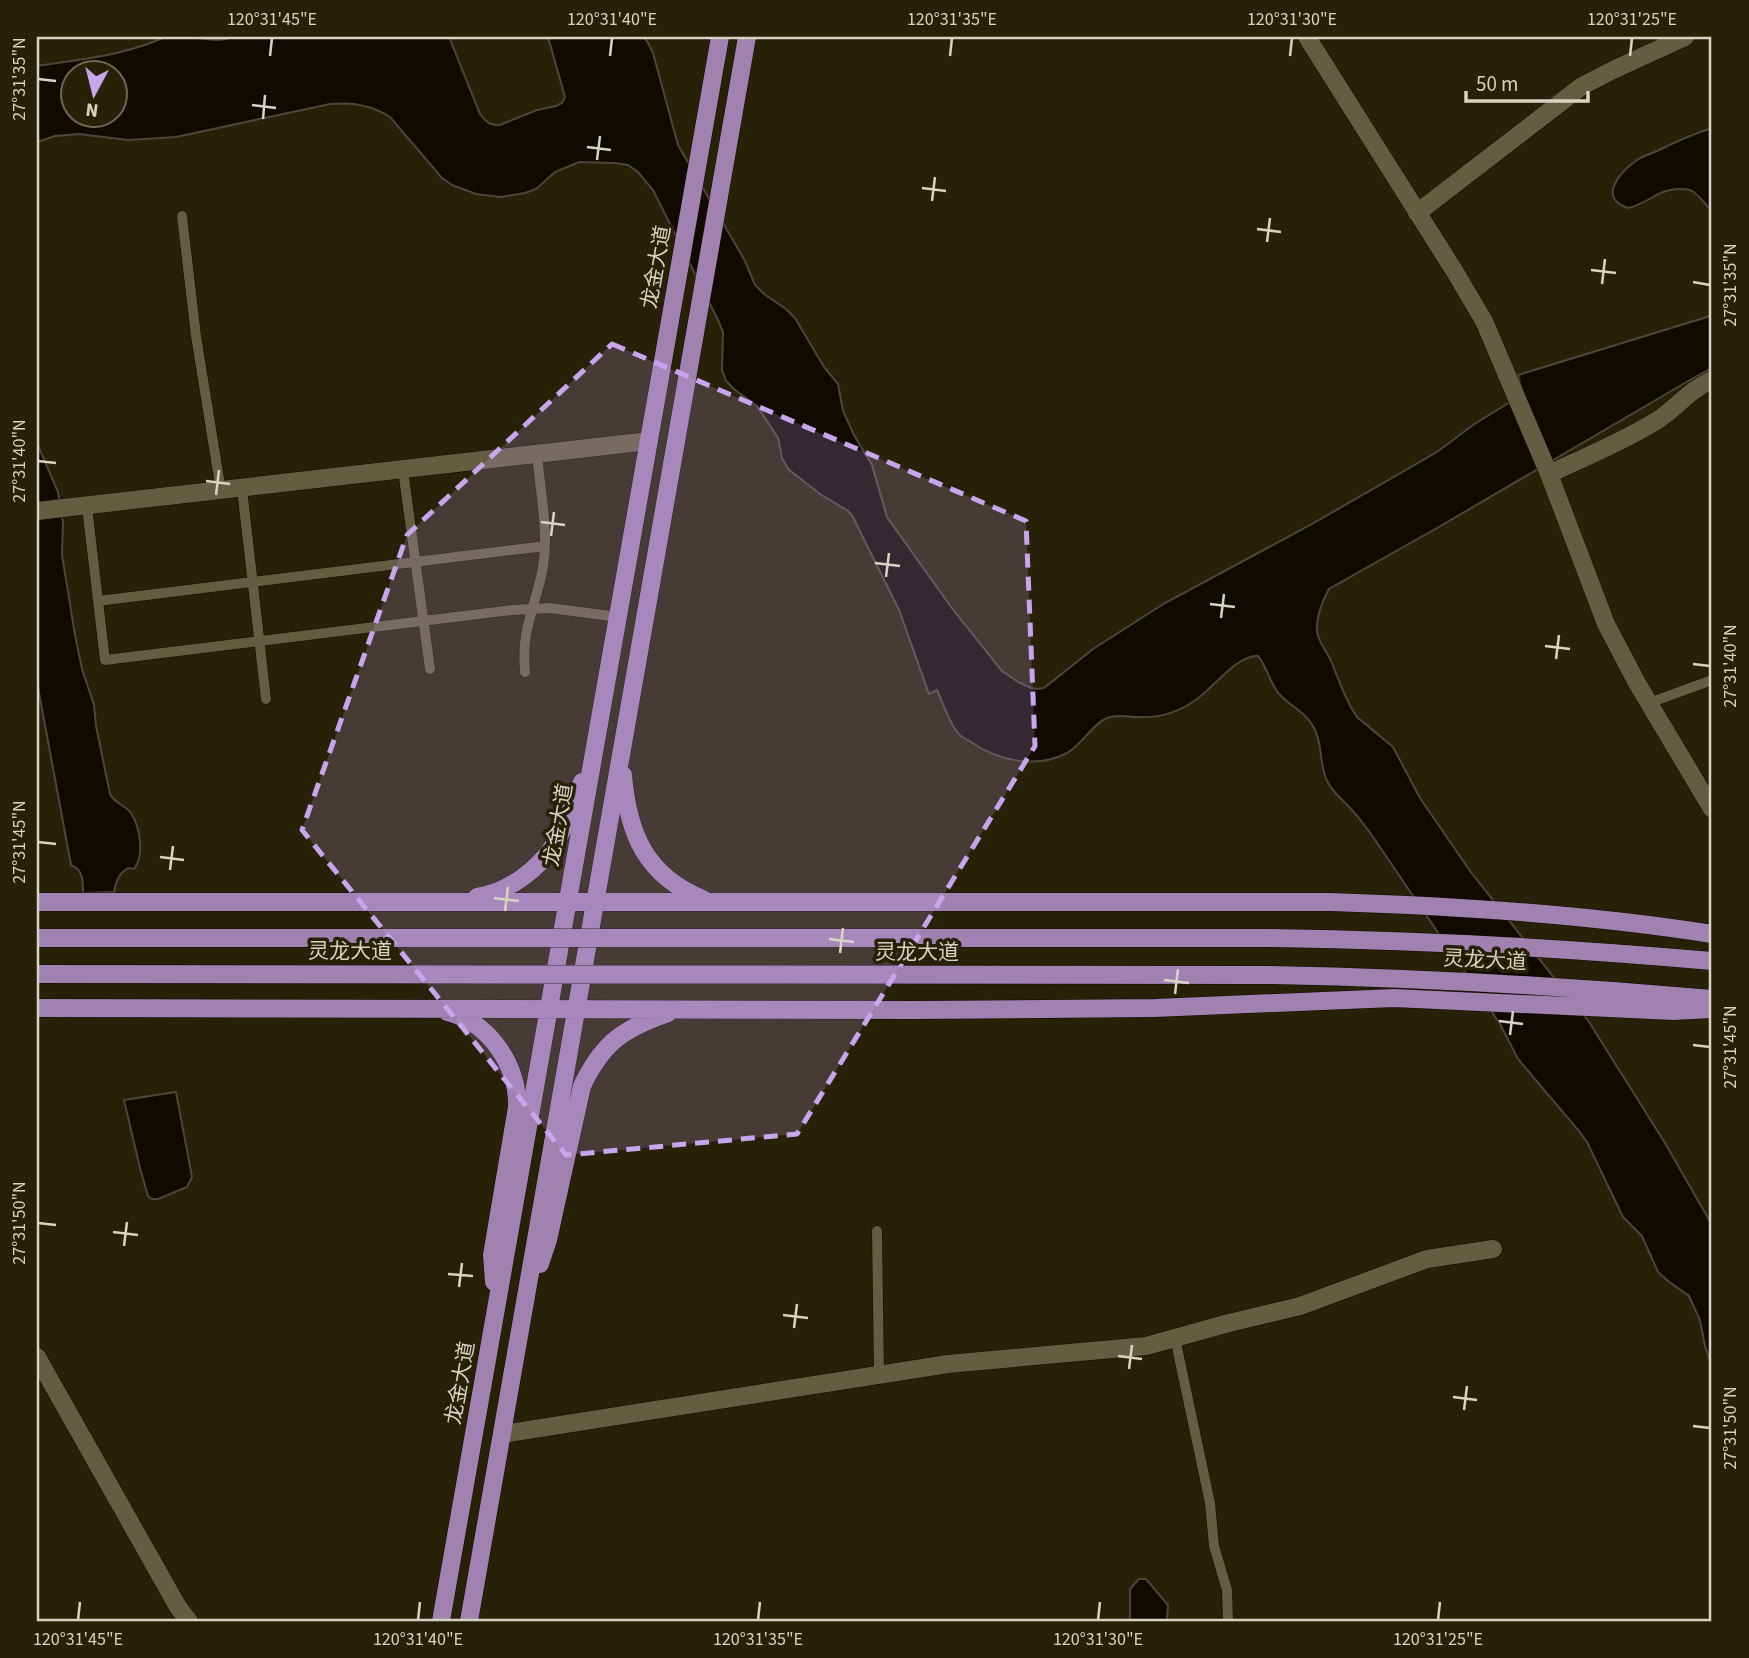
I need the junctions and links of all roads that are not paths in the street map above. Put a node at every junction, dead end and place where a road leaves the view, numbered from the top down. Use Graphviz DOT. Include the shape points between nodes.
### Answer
graph roads {
  1 [pos="720,37"];
  2 [pos="747,37"];
  3 [pos="1307,37"];
  4 [pos="1685,37"];
  5 [pos="1417,213"];
  6 [pos="183,216"];
  7 [pos="1712,380"];
  8 [pos="649,441"];
  9 [pos="537,454"];
  10 [pos="403,470"];
  11 [pos="1549,474"];
  12 [pos="242,489"];
  13 [pos="221,491"];
  14 [pos="79,508"];
  15 [pos="37,511"];
  16 [pos="545,545"];
  17 [pos="415,562"];
  18 [pos="253,582"];
  19 [pos="98,601"];
  20 [pos="532,609"];
  21 [pos="618,617"];
  22 [pos="423,621"];
  23 [pos="260,641"];
  24 [pos="430,669"];
  25 [pos="525,672"];
  26 [pos="1712,680"];
  27 [pos="266,699"];
  28 [pos="1649,703"];
  29 [pos="594,752"];
  30 [pos="621,756"];
  31 [pos="1712,809"];
  32 [pos="37,902"];
  33 [pos="444,903"];
  34 [pos="568,903"];
  35 [pos="595,903"];
  36 [pos="716,903"];
  37 [pos="1712,934"];
  38 [pos="37,938"];
  39 [pos="1712,961"];
  40 [pos="37,974"];
  41 [pos="1712,999"];
  42 [pos="37,1008"];
  43 [pos="426,1009"];
  44 [pos="549,1009"];
  45 [pos="576,1009"];
  46 [pos="679,1009"];
  47 [pos="1712,1009"];
  48 [pos="877,1231"];
  49 [pos="1493,1250"];
  50 [pos="524,1307"];
  51 [pos="495,1313"];
  52 [pos="1175,1338"];
  53 [pos="37,1357"];
  54 [pos="880,1375"];
  55 [pos="502,1434"];
  56 [pos="189,1621"];
  57 [pos="441,1621"];
  58 [pos="469,1621"];
  59 [pos="1228,1621"];
  1 -- 8 [label="main road, 龙金大道"];
  2 -- 30 [label="main road"];
  3 -- 5 [label="street"];
  4 -- 5 [label="street" via="1582,86"];
  5 -- 11 [label="street" via="1493,340"];
  6 -- 13 [label="lane" via="196,336"];
  7 -- 11 [label="street" via="1625,439"];
  8 -- 9 [label="street"];
  8 -- 21 [label="main road, 龙金大道"];
  9 -- 10 [label="street"];
  9 -- 16 [label="lane"];
  10 -- 12 [label="street"];
  10 -- 17 [label="lane"];
  11 -- 28 [label="street" via="1606,624"];
  12 -- 13 [label="street"];
  12 -- 18 [label="lane"];
  13 -- 14 [label="street"];
  14 -- 15 [label="street"];
  14 -- 19 [label="lane"];
  16 -- 17 [label="lane"];
  16 -- 20 [label="lane"];
  17 -- 18 [label="lane"];
  17 -- 22 [label="lane"];
  18 -- 19 [label="lane"];
  18 -- 23 [label="lane"];
  19 -- 23 [label="lane" via="105,660"];
  20 -- 21 [label="lane"];
  20 -- 22 [label="lane"];
  20 -- 25 [label="lane"];
  21 -- 29 [label="main road, 龙金大道"];
  22 -- 23 [label="lane"];
  22 -- 24 [label="lane"];
  23 -- 27 [label="lane"];
  26 -- 28 [label="lane"];
  28 -- 31 [label="street"];
  29 -- 33 [label="main road" via="557,839 538,863 500,890"];
  29 -- 34 [label="main road, 龙金大道"];
  30 -- 35 [label="main road"];
  30 -- 36 [label="main road" via="628,808 640,847 679,888"];
  32 -- 33 [label="main road"];
  33 -- 34 [label="main road"];
  34 -- 35 [label="main road"];
  34 -- 44 [label="main road, 龙金大道"];
  35 -- 36 [label="main road"];
  35 -- 45 [label="main road"];
  36 -- 37 [label="main road" via="1349,903 1563,916"];
  38 -- 39 [label="main road, 灵龙大道, bridge" via="1271,938 1385,940"];
  40 -- 41 [label="main road, 灵龙大道, bridge" via="1271,975 1505,984"];
  42 -- 43 [label="main road"];
  43 -- 44 [label="main road"];
  43 -- 51 [label="main road" via="453,1013 488,1035 516,1084 517,1107 492,1255"];
  44 -- 45 [label="main road"];
  44 -- 51 [label="main road, 龙金大道"];
  45 -- 46 [label="main road"];
  45 -- 50 [label="main road"];
  46 -- 47 [label="main road" via="1113,1008 1394,998"];
  46 -- 50 [label="main road" via="622,1034 589,1070 548,1240"];
  48 -- 54 [label="lane"];
  49 -- 52 [label="street" via="1427,1259 1300,1306"];
  50 -- 55 [label="main road"];
  51 -- 57 [label="main road, 龙金大道"];
  52 -- 54 [label="street" via="1146,1346 948,1364"];
  52 -- 59 [label="lane" via="1210,1503 1214,1546 1227,1590"];
  53 -- 56 [label="street"];
  54 -- 55 [label="street"];
  55 -- 58 [label="main road"];
}
